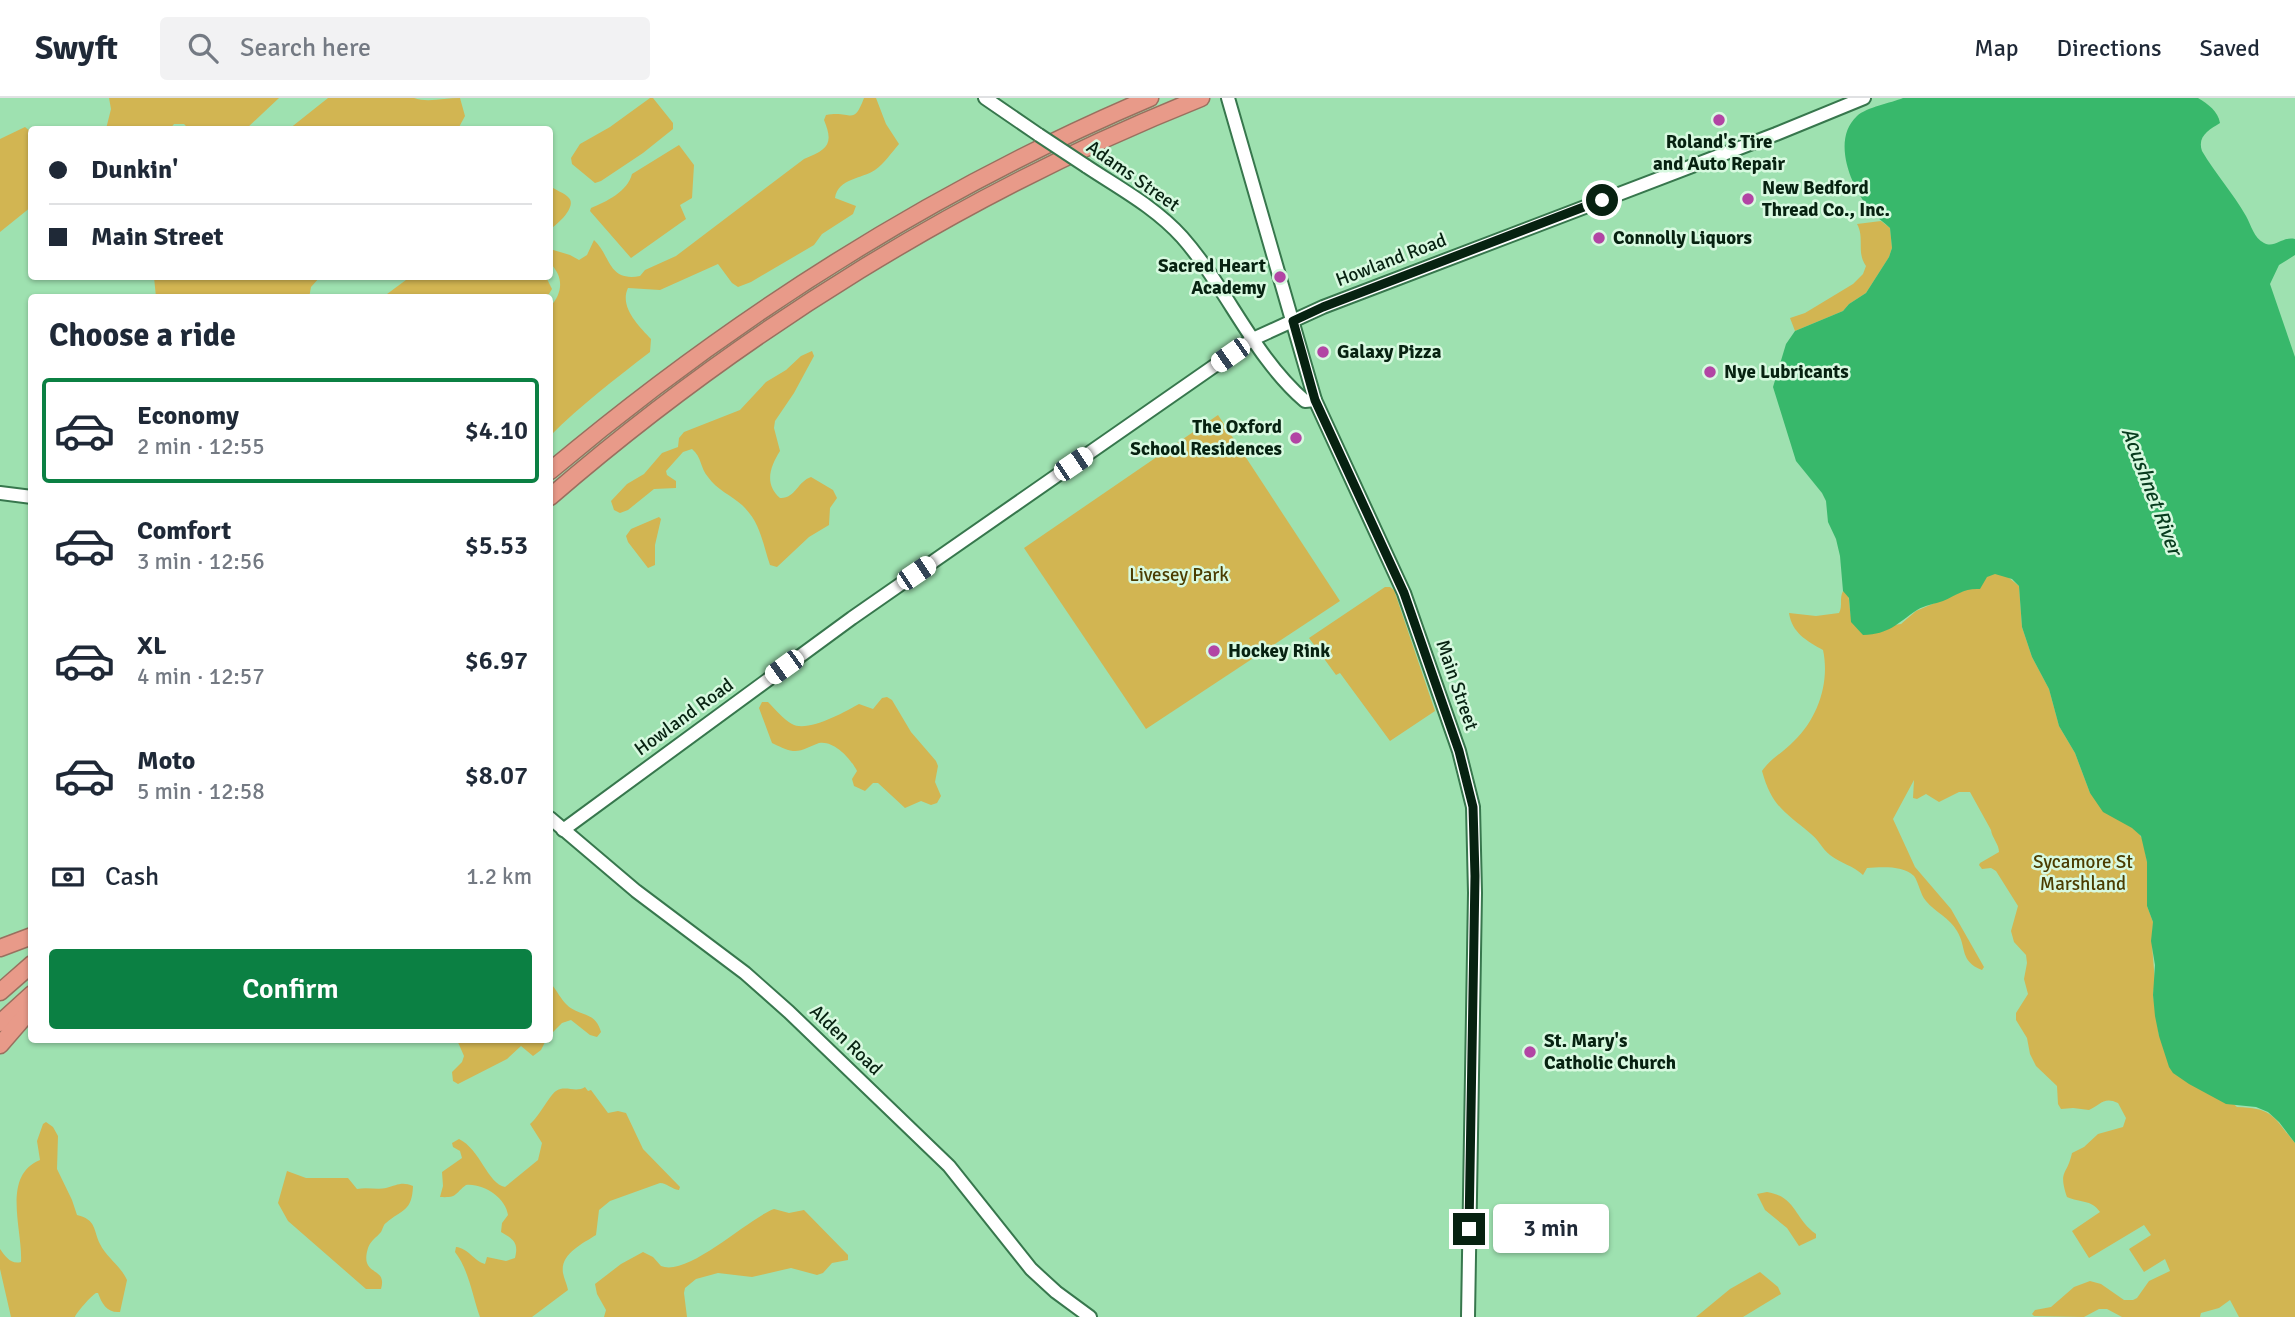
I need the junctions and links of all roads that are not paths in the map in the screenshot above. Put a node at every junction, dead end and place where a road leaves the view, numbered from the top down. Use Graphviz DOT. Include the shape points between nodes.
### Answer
graph roads {
  1 [pos="985,98"];
  2 [pos="1150,98"];
  3 [pos="1201,98"];
  4 [pos="1864,98"];
  5 [pos="1228,101"];
  6 [pos="1293,321"];
  7 [pos="1253,339"];
  8 [pos="1315,400"];
  9 [pos="553,469"];
  10 [pos="0,493"];
  11 [pos="553,495"];
  12 [pos="28,496"];
  13 [pos="553,821"];
  14 [pos="563,830"];
  15 [pos="28,938"];
  16 [pos="0,948"];
  17 [pos="28,968"];
  18 [pos="0,992"];
  19 [pos="28,997"];
  20 [pos="28,1013"];
  21 [pos="0,1023"];
  22 [pos="0,1045"];
  23 [pos="1090,1317"];
  24 [pos="1468,1317"];
  1 -- 7 [label="main road, Adams Street, bridge" via="1144,203 1180,235"];
  2 -- 9 [label="highway" via="967,186 843,258 729,333"];
  3 -- 11 [label="highway" via="984,198 880,259 756,339"];
  4 -- 6 [label="main road, Howland Road"];
  5 -- 6 [label="main road, Main Street"];
  6 -- 7 [label="main road, Howland Road"];
  6 -- 8 [label="main road, Main Street"];
  7 -- 8 [label="main road, Adams Street" via="1296,394 1305,401"];
  7 -- 14 [label="main road, Howland Road" via="835,630"];
  8 -- 24 [label="main road, Main Street" via="1408,604 1472,799 1475,876"];
  10 -- 12 [label="main road"];
  13 -- 14 [label="main road, Alden Road"];
  14 -- 23 [label="main road, Alden Road" via="746,972 955,1172 1031,1269"];
  15 -- 16 [label="highway"];
  17 -- 18 [label="highway"];
  19 -- 21 [label="highway"];
  20 -- 22 [label="highway"];
}
